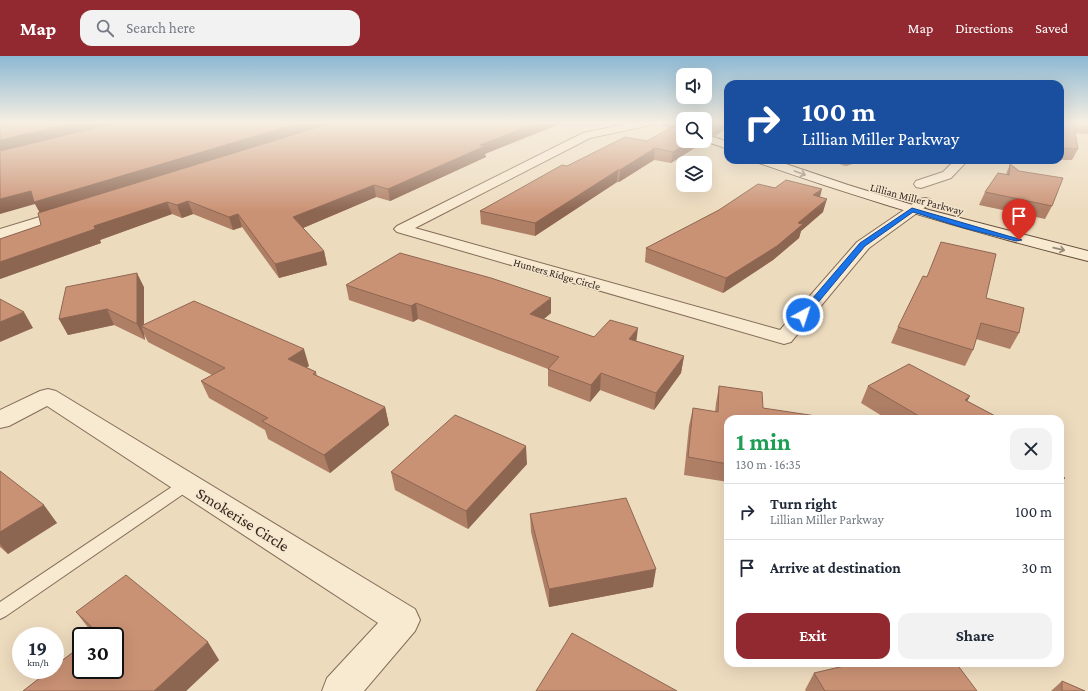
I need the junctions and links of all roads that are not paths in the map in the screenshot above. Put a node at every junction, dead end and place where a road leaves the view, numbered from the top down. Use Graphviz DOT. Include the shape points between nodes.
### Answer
graph roads {
  1 [pos="554,152"];
  2 [pos="774,164"];
  3 [pos="805,164"];
  4 [pos="958,164"];
  5 [pos="922,184"];
  6 [pos="919,206"];
  7 [pos="83,208"];
  8 [pos="0,234"];
  9 [pos="1088,243"];
  10 [pos="1088,256"];
  11 [pos="0,420"];
  12 [pos="187,484"];
  13 [pos="0,611"];
  14 [pos="340,691"];
  1 -- 6 [label="street, Hunters Ridge Circle" via="402,229 784,338 863,245"];
  2 -- 6 [label="street, Lillian Miller Parkway, one-way" via="835,186"];
  3 -- 6 [label="street, Lillian Miller Parkway"];
  4 -- 5 [label="street" via="947,175"];
  6 -- 9 [label="street, Lillian Miller Parkway"];
  6 -- 10 [label="street, Lillian Miller Parkway, one-way" via="966,226"];
  7 -- 8 [label="street"];
  11 -- 12 [label="street, Smokerise Circle" via="48,396"];
  12 -- 13 [label="lane"];
  12 -- 14 [label="street, Smokerise Circle" via="403,620"];
}
